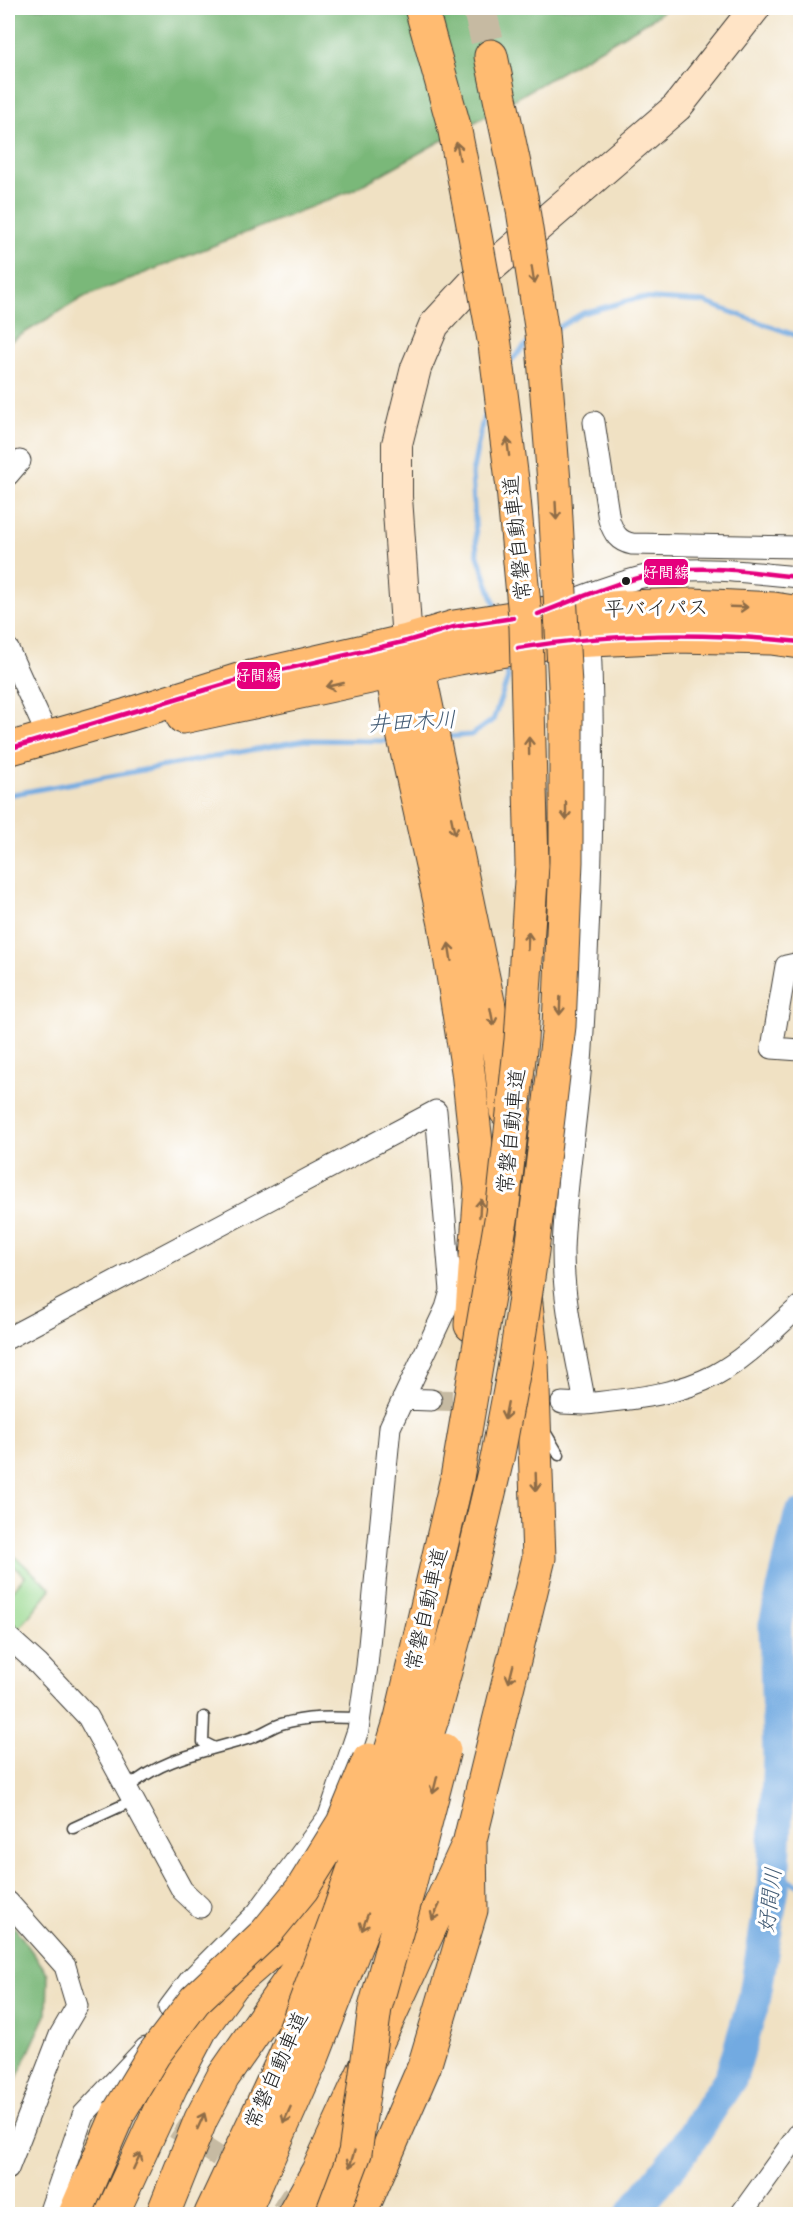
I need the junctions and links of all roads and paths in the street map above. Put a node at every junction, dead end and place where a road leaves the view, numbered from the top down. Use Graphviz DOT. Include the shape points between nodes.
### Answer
graph roads {
  1 [pos="755,8"];
  2 [pos="422,11"];
  3 [pos="491,56"];
  4 [pos="594,422"];
  5 [pos="801,547"];
  6 [pos="801,577"];
  7 [pos="801,613"];
  8 [pos="523,626"];
  9 [pos="590,640"];
  10 [pos="801,642"];
  11 [pos="8,649"];
  12 [pos="406,660"];
  13 [pos="48,737"];
  14 [pos="8,748"];
  15 [pos="427,771"];
  16 [pos="801,963"];
  17 [pos="801,1050"];
  18 [pos="801,1306"];
  19 [pos="8,1338"];
  20 [pos="403,1399"];
  21 [pos="431,1400"];
  22 [pos="585,1404"];
  23 [pos="548,1407"];
  24 [pos="559,1455"];
  25 [pos="496,1459"];
  26 [pos="434,1575"];
  27 [pos="8,1637"];
  28 [pos="204,1717"];
  29 [pos="360,1718"];
  30 [pos="215,1748"];
  31 [pos="131,1794"];
  32 [pos="73,1827"];
  33 [pos="372,1839"];
  34 [pos="470,1840"];
  35 [pos="8,1902"];
  36 [pos="200,1907"];
  37 [pos="299,2056"];
  38 [pos="117,2097"];
  39 [pos="801,2133"];
  40 [pos="8,2169"];
  41 [pos="49,2214"];
  42 [pos="75,2214"];
  43 [pos="112,2214"];
  44 [pos="163,2214"];
  45 [pos="211,2214"];
  46 [pos="243,2214"];
  47 [pos="294,2214"];
  48 [pos="332,2214"];
  49 [pos="360,2214"];
  50 [pos="741,2214"];
  1 -- 12 [label="street" via="677,107 473,283 434,325 416,368 397,444"];
  26 -- 2 [label="highway, 常磐自動車道, one-way, bridge" via="457,1478 502,1214 521,1040 532,865 526,627 495,345 454,126"];
  3 -- 25 [label="highway, 常磐自動車道, one-way, bridge" via="521,197 542,333 566,704 566,862 559,1026 532,1251"];
  4 -- 5 [label="street" via="609,520 621,542"];
  6 -- 8 [label="street" via="673,571 589,593"];
  8 -- 7 [label="highway, 平バイパス, one-way" via="625,607 692,605"];
  8 -- 9 [label="highway, 平バイパス" via="551,642"];
  8 -- 12 [label="highway, 平バイパス"];
  9 -- 10 [label="highway, 平バイパス" via="676,636"];
  9 -- 22 [label="street" via="590,904 581,1061 563,1253 567,1305"];
  11 -- 13 [label="street"];
  12 -- 13 [label="highway, 平バイパス" via="242,679"];
  12 -- 15 [label="highway"];
  13 -- 14 [label="highway, 平バイパス"];
  15 -- 23 [label="highway, one-way" via="501,1064 532,1362"];
  33 -- 15 [label="highway, one-way" via="417,1701 451,1559 441,1478 470,1337 481,1188"];
  16 -- 17 [label="street" via="786,966 772,1048"];
  18 -- 22 [label="street" via="715,1375 649,1396"];
  19 -- 20 [label="street" via="435,1112 451,1291"];
  20 -- 21 [label="street"];
  20 -- 29 [label="street" via="390,1427"];
  22 -- 23 [label="street"];
  23 -- 24 [label="lane"];
  23 -- 34 [label="highway, one-way" via="539,1558"];
  25 -- 37 [label="highway, 常磐自動車道, one-way, bridge" via="432,1719 376,1893"];
  25 -- 48 [label="highway, one-way, bridge" via="461,1684 375,2008 355,2153"];
  26 -- 37 [label="highway, 常磐自動車道, bridge" via="401,1718 317,1976"];
  26 -- 38 [label="highway, bridge" via="386,1719 343,1823 302,1888 267,1933 188,2009"];
  27 -- 31 [label="street" via="88,1717"];
  28 -- 30 [label="lane" via="202,1742"];
  29 -- 30 [label="lane" via="320,1716 280,1724 249,1739"];
  29 -- 38 [label="street" via="329,1816 257,1913 190,1980 168,2009"];
  30 -- 31 [label="lane" via="144,1774"];
  31 -- 32 [label="lane"];
  31 -- 36 [label="street" via="182,1890"];
  43 -- 33 [label="highway, one-way" via="202,2026 233,1984 300,1926"];
  44 -- 33 [label="highway, one-way" via="201,2119 223,2078 360,1881"];
  34 -- 47 [label="highway, one-way" via="318,2171"];
  34 -- 49 [label="highway" via="471,1910 424,2067"];
  35 -- 40 [label="street" via="65,1966 77,2006 60,2036"];
  37 -- 45 [label="highway, 常磐自動車道"];
  37 -- 46 [label="highway, 常磐自動車道, one-way"];
  38 -- 41 [label="street" via="83,2115"];
  38 -- 42 [label="highway"];
  39 -- 50 [label="street"];
}
